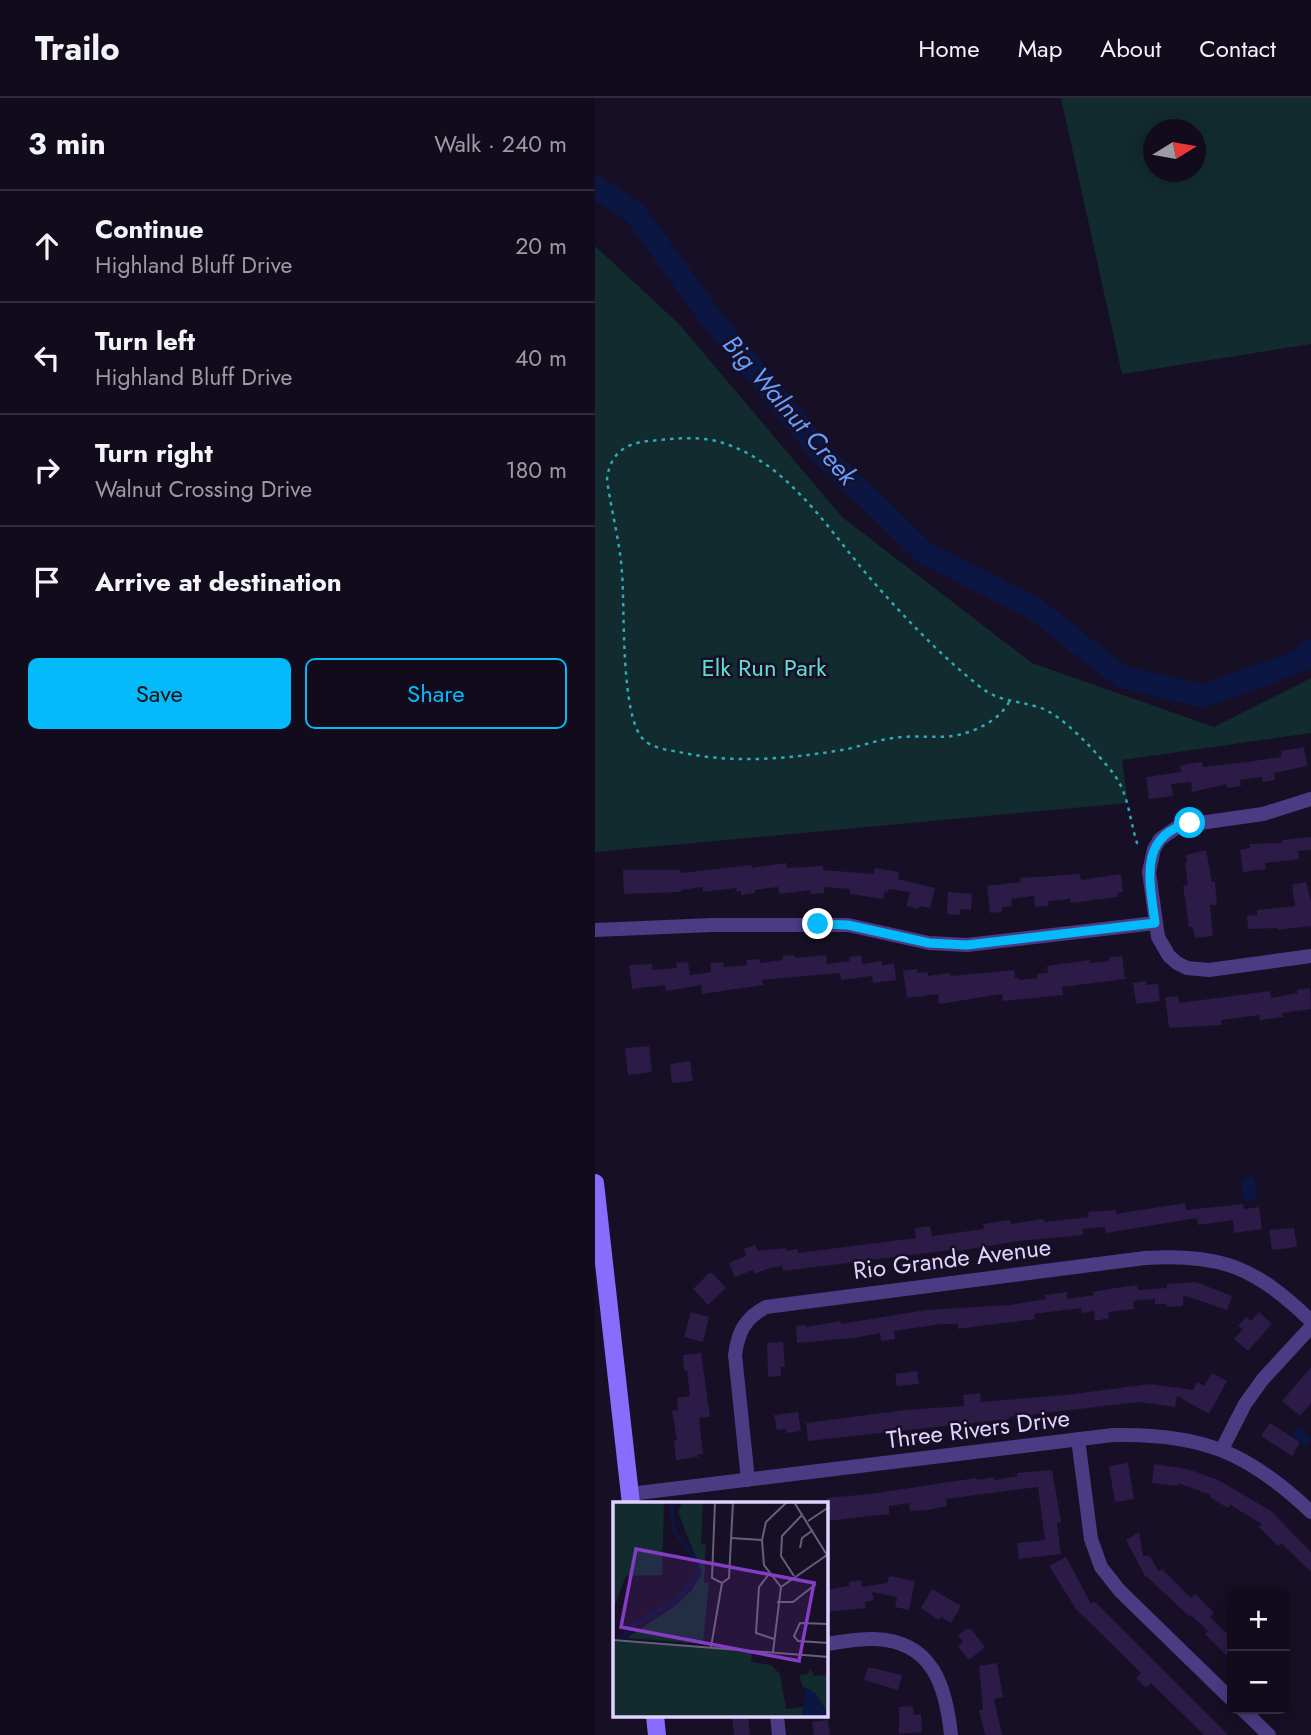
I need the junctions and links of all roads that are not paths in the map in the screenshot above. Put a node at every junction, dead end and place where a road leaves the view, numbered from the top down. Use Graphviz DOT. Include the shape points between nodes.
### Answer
graph roads {
  1 [pos="1311,799"];
  2 [pos="1155,923"];
  3 [pos="595,930"];
  4 [pos="1311,956"];
  5 [pos="595,1183"];
  6 [pos="1311,1321"];
  7 [pos="1311,1327"];
  8 [pos="1078,1439"];
  9 [pos="1222,1449"];
  10 [pos="748,1480"];
  11 [pos="631,1499"];
  12 [pos="1311,1512"];
  13 [pos="828,1644"];
  14 [pos="1227,1695"];
  15 [pos="1247,1714"];
  16 [pos="951,1735"];
  17 [pos="1269,1735"];
  1 -- 2 [label="street" via="1263,814 1179,826 1160,839 1149,872"];
  2 -- 3 [label="street" via="967,945 929,943 848,925"];
  2 -- 4 [label="street" via="1169,956 1187,968 1209,970"];
  5 -- 11 [label="main road"];
  6 -- 10 [label="street, Rio Grande Avenue" via="1257,1276 1224,1263 1181,1256 766,1307 747,1321 737,1343"];
  7 -- 9 [label="street" via="1263,1379"];
  8 -- 9 [label="street, Three Rivers Drive" via="1142,1434"];
  8 -- 10 [label="street, Three Rivers Drive"];
  8 -- 14 [label="street" via="1091,1539 1101,1567"];
  9 -- 12 [label="street, Three Rivers Drive" via="1261,1469"];
  10 -- 11 [label="street, Three Rivers Drive"];
  13 -- 16 [label="street" via="885,1640 919,1655 942,1686"];
  15 -- 17 [label="street"];
}
